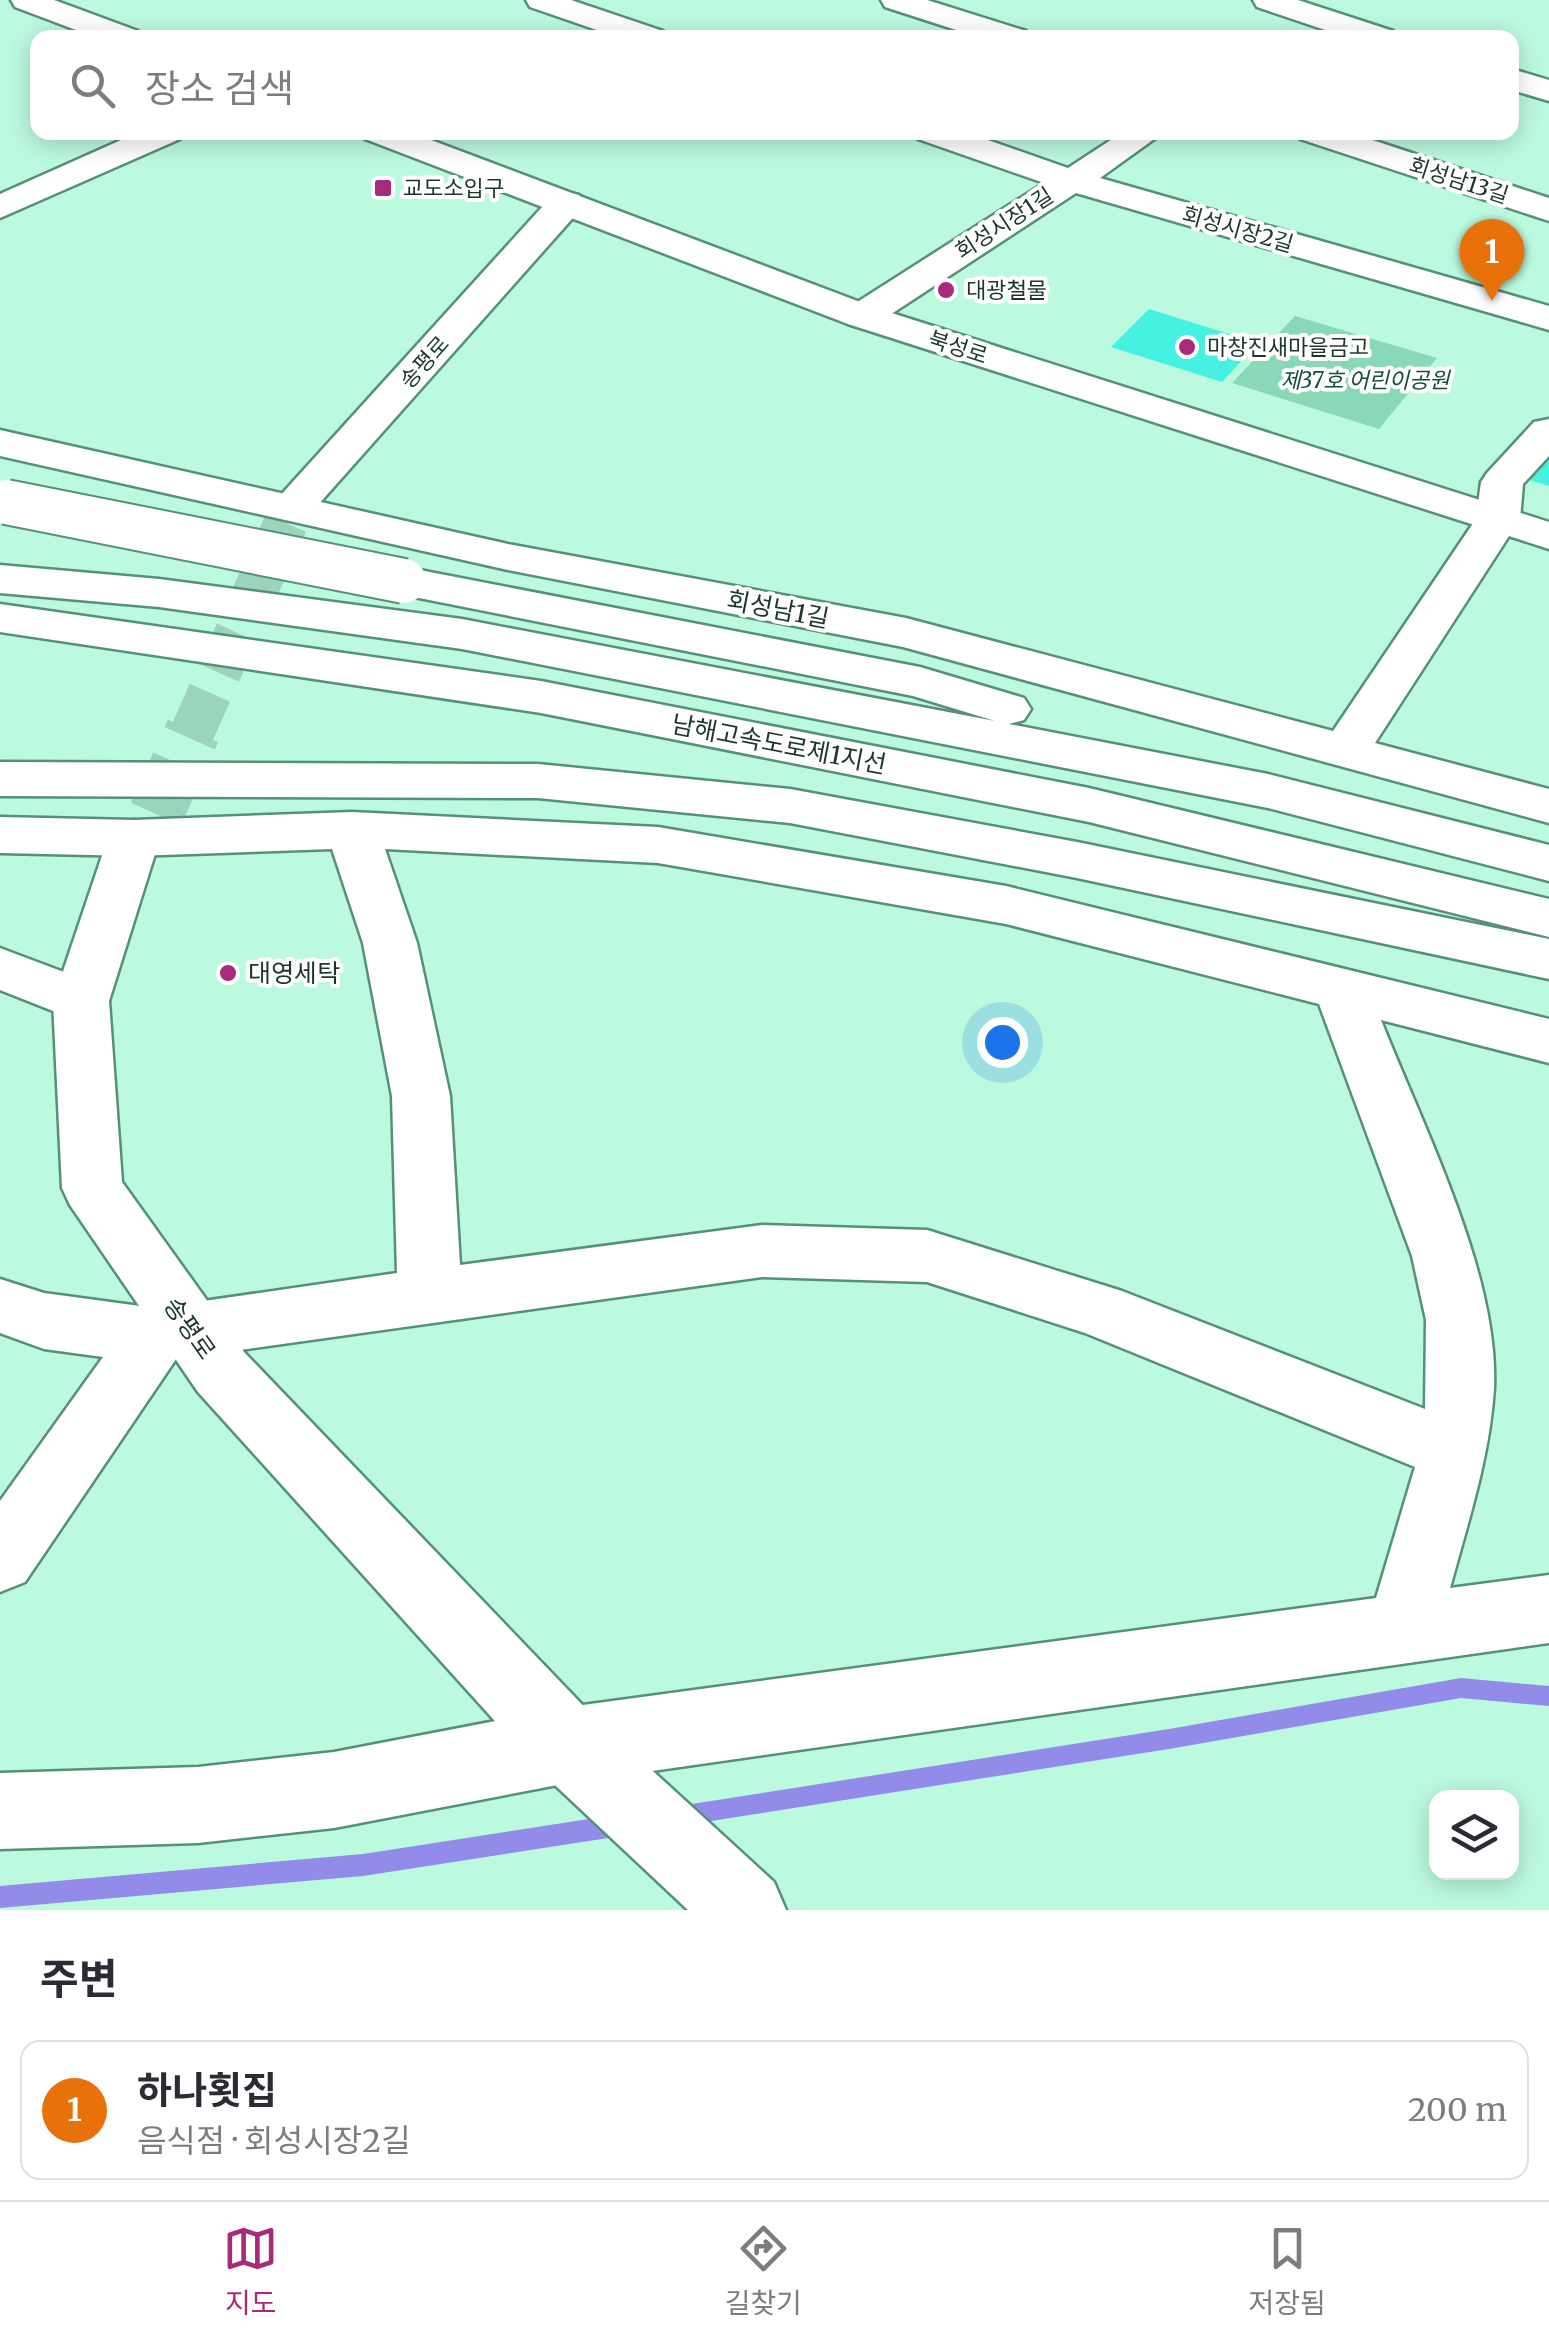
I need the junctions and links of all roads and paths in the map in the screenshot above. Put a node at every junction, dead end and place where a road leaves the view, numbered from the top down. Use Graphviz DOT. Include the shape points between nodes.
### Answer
graph roads {
  1 [pos="26,0"];
  2 [pos="541,0"];
  3 [pos="635,0"];
  4 [pos="896,0"];
  5 [pos="1268,0"];
  6 [pos="1320,7"];
  7 [pos="599,19"];
  8 [pos="106,30"];
  9 [pos="575,30"];
  10 [pos="630,30"];
  11 [pos="990,30"];
  12 [pos="1290,30"];
  13 [pos="1366,30"];
  14 [pos="1519,81"];
  15 [pos="1549,91"];
  16 [pos="150,140"];
  17 [pos="397,140"];
  18 [pos="953,140"];
  19 [pos="1134,140"];
  20 [pos="1336,140"];
  21 [pos="1069,180"];
  22 [pos="566,203"];
  23 [pos="0,208"];
  24 [pos="1549,210"];
  25 [pos="862,316"];
  26 [pos="1549,318"];
  27 [pos="1549,431"];
  28 [pos="0,443"];
  29 [pos="2,501"];
  30 [pos="290,514"];
  31 [pos="1498,519"];
  32 [pos="1549,536"];
  33 [pos="0,579"];
  34 [pos="0,618"];
  35 [pos="1344,752"];
  36 [pos="0,779"];
  37 [pos="1268,791"];
  38 [pos="1549,806"];
  39 [pos="145,826"];
  40 [pos="352,830"];
  41 [pos="0,835"];
  42 [pos="1549,863"];
  43 [pos="1549,918"];
  44 [pos="1549,959"];
  45 [pos="0,968"];
  46 [pos="1340,989"];
  47 [pos="81,1000"];
  48 [pos="1549,1042"];
  49 [pos="430,1294"];
  50 [pos="0,1306"];
  51 [pos="172,1332"];
  52 [pos="1453,1451"];
  53 [pos="0,1559"];
  54 [pos="1549,1610"];
  55 [pos="1404,1628"];
  56 [pos="568,1745"];
  57 [pos="0,1810"];
  58 [pos="746,1910"];
  1 -- 8 [label="main road"];
  2 -- 7 [label="main road"];
  3 -- 7 [label="main road"];
  4 -- 11 [label="main road"];
  5 -- 6 [label="main road"];
  6 -- 12 [label="main road"];
  6 -- 13 [label="main road"];
  7 -- 9 [label="main road"];
  7 -- 10 [label="main road"];
  14 -- 15 [label="main road"];
  16 -- 23 [label="main road"];
  17 -- 22 [label="main road, 북성로"];
  18 -- 21 [label="main road, 회성시장2길"];
  19 -- 21 [label="main road, 회성시장1길"];
  20 -- 24 [label="main road, 회성남13길"];
  21 -- 25 [label="main road, 회성시장1길"];
  21 -- 26 [label="main road, 회성시장2길"];
  22 -- 25 [label="main road, 북성로"];
  22 -- 30 [label="main road, 송평로"];
  25 -- 31 [label="main road, 북성로"];
  27 -- 31 [label="main road" via="1502,482"];
  28 -- 30 [label="main road, 회성남1길"];
  29 -- 37 [label="main road, bridge" via="920,682"];
  30 -- 35 [label="main road, 회성남1길" via="906,634"];
  31 -- 32 [label="main road, 북성로"];
  31 -- 35 [label="main road"];
  33 -- 37 [label="main road, 남해고속도로제1지선" via="462,634"];
  34 -- 43 [label="main road, 남해고속도로제1지선" via="561,700 1088,805"];
  35 -- 38 [label="main road, 회성남1길"];
  36 -- 44 [label="main road" via="538,781 790,806"];
  37 -- 42 [label="main road, 남해고속도로제1지선"];
  39 -- 40 [label="main road"];
  39 -- 41 [label="main road"];
  39 -- 47 [label="main road, 송평로"];
  40 -- 46 [label="main road" via="658,846 1006,906"];
  40 -- 49 [label="main road" via="390,944 420,1096"];
  45 -- 47 [label="main road"];
  46 -- 48 [label="main road"];
  46 -- 52 [label="main road" via="1443,1256 1458,1320 1461,1386"];
  47 -- 51 [label="main road, 송평로" via="92,1188"];
  49 -- 51 [label="main road"];
  49 -- 52 [label="main road" via="762,1251 927,1256 1099,1310"];
  50 -- 51 [label="main road" via="44,1321"];
  51 -- 53 [label="main road"];
  51 -- 56 [label="main road, 송평로" via="221,1372"];
  52 -- 55 [label="main road"];
  54 -- 55 [label="main road"];
  55 -- 56 [label="main road"];
  56 -- 57 [label="main road" via="334,1790 198,1805"];
  56 -- 58 [label="main road, 송평로"];
}
